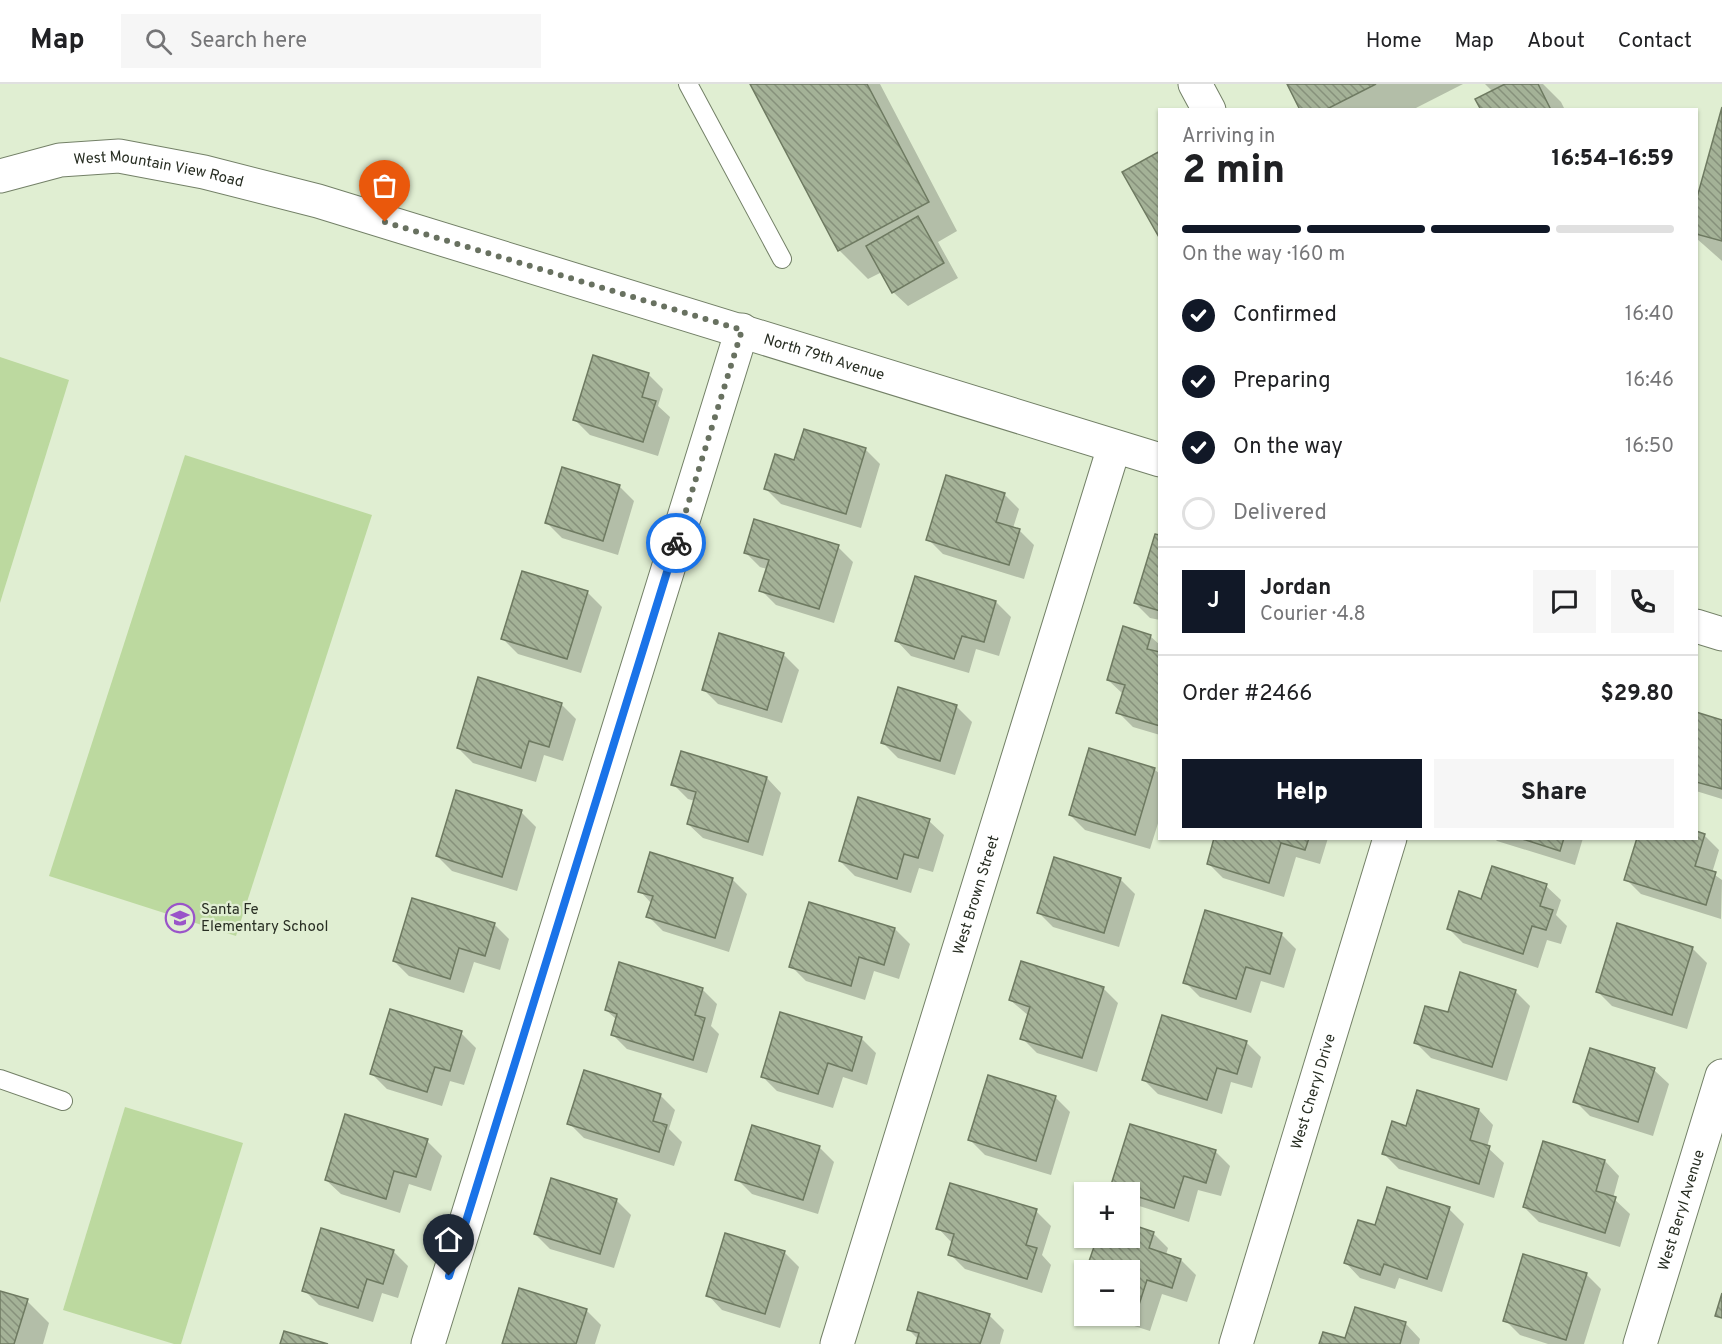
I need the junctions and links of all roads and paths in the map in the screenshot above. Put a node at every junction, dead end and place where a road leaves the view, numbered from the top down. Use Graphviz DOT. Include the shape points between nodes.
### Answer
graph roads {
  1 [pos="688,84"];
  2 [pos="1195,84"];
  3 [pos="1208,108"];
  4 [pos="0,176"];
  5 [pos="318,201"];
  6 [pos="782,260"];
  7 [pos="742,330"];
  8 [pos="1114,447"];
  9 [pos="1158,459"];
  10 [pos="1698,627"];
  11 [pos="1722,634"];
  12 [pos="1389,840"];
  13 [pos="1722,1076"];
  14 [pos="0,1079"];
  15 [pos="63,1101"];
  16 [pos="428,1344"];
  17 [pos="837,1344"];
  18 [pos="1236,1344"];
  19 [pos="1640,1344"];
  1 -- 6 [label="lane"];
  2 -- 3 [label="street"];
  4 -- 5 [label="street, West Mountain View Road" via="60,160 119,156 204,172"];
  5 -- 7 [label="street, North 79th Avenue"];
  7 -- 8 [label="street, North 79th Avenue"];
  7 -- 16 [label="street"];
  8 -- 9 [label="street, North 79th Avenue"];
  8 -- 17 [label="street, West Brown Street"];
  10 -- 11 [label="street"];
  12 -- 18 [label="street, West Cheryl Drive"];
  13 -- 19 [label="street, West Beryl Avenue"];
  14 -- 15 [label="lane"];
}
